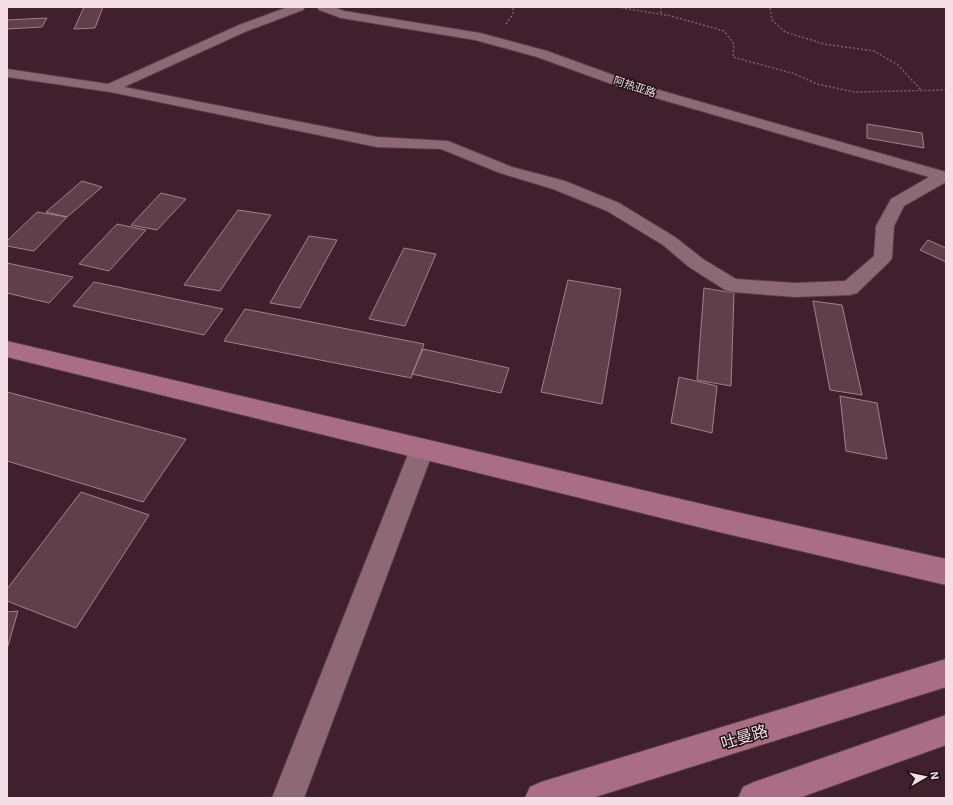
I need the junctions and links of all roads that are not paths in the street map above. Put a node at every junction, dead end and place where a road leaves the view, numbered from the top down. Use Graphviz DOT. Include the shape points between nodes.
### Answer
graph roads {
  1 [pos="299,7"];
  2 [pos="323,7"];
  3 [pos="7,73"];
  4 [pos="110,88"];
  5 [pos="945,176"];
  6 [pos="7,349"];
  7 [pos="422,449"];
  8 [pos="946,572"];
  9 [pos="946,673"];
  10 [pos="946,730"];
  11 [pos="288,798"];
  12 [pos="541,798"];
  13 [pos="754,798"];
  1 -- 4 [label="street" via="243,28"];
  2 -- 5 [label="street, 阿热亚路" via="341,14 476,36 542,54 633,87"];
  3 -- 4 [label="street"];
  4 -- 5 [label="street" via="377,142 443,144 506,170 559,185 613,207 732,284 795,290 850,288 883,258 885,226 897,203"];
  6 -- 7 [label="main road"];
  7 -- 8 [label="main road"];
  7 -- 11 [label="street"];
  9 -- 12 [label="main road, 吐曼路"];
  10 -- 13 [label="main road"];
}
